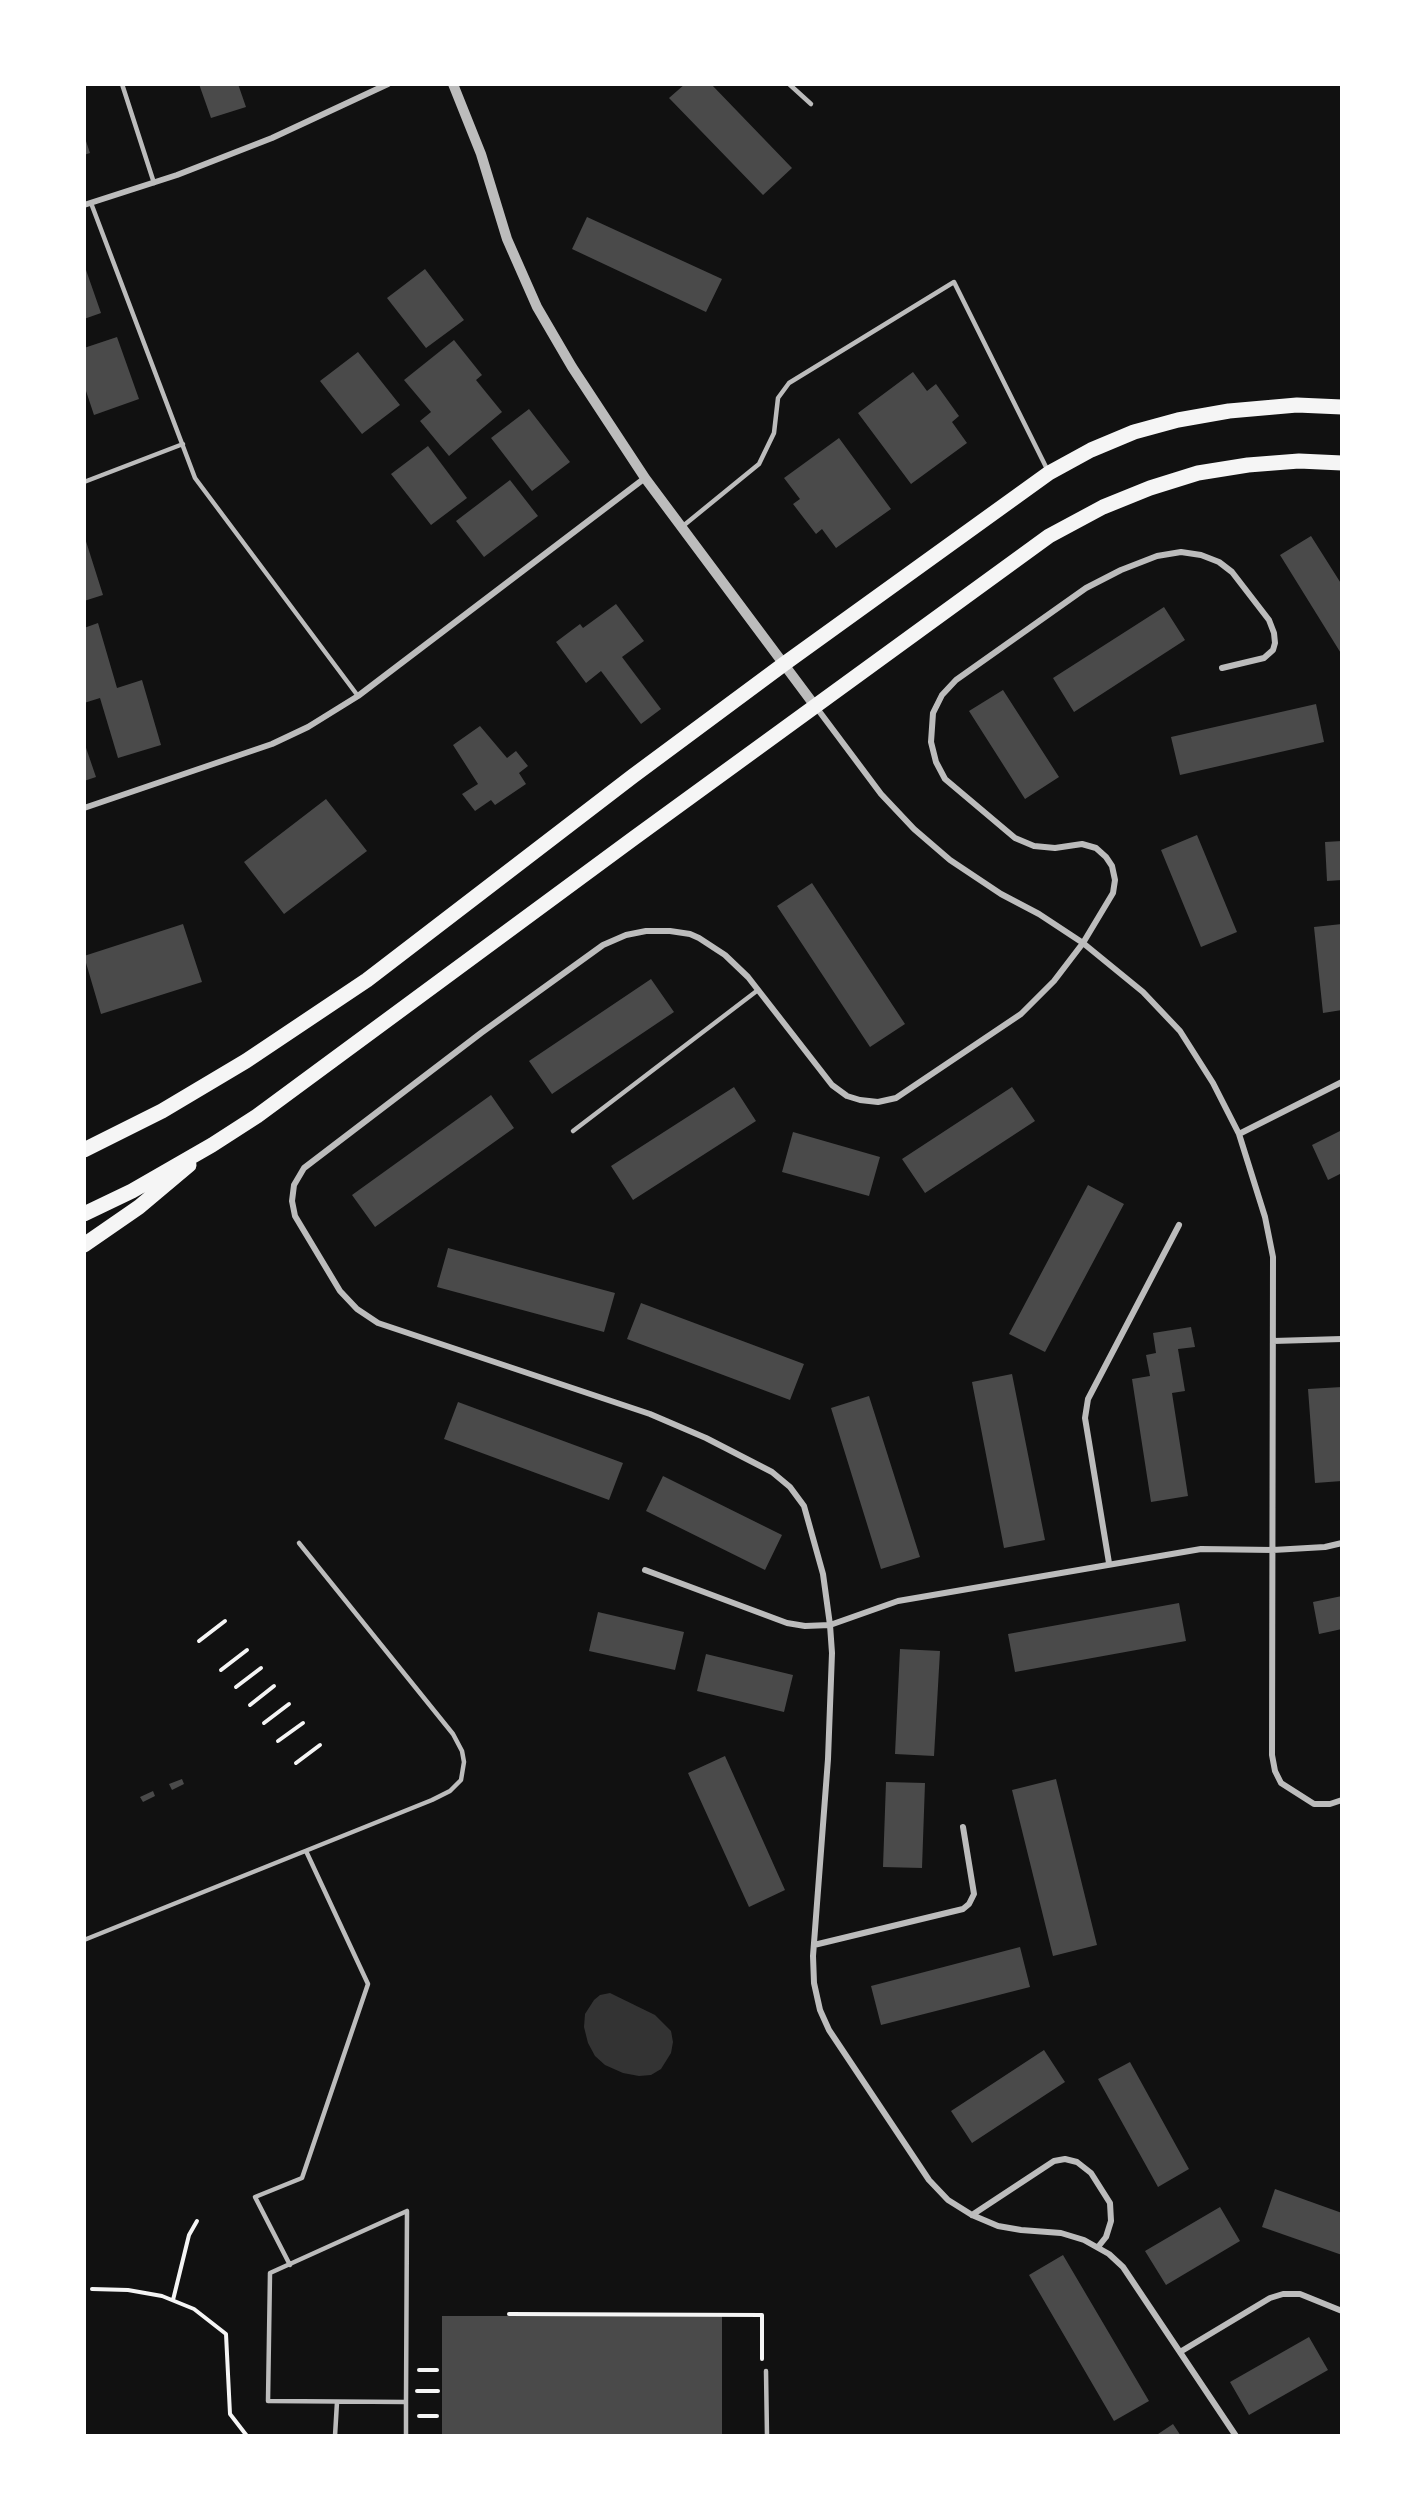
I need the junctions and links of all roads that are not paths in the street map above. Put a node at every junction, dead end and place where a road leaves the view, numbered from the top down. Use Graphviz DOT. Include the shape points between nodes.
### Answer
graph roads {
  1 [pos="122,84"];
  2 [pos="388,84"];
  3 [pos="453,84"];
  4 [pos="789,84"];
  5 [pos="811,104"];
  6 [pos="154,183"];
  7 [pos="87,204"];
  8 [pos="1342,407"];
  9 [pos="183,444"];
  10 [pos="1342,463"];
  11 [pos="1049,473"];
  12 [pos="645,478"];
  13 [pos="84,482"];
  14 [pos="681,528"];
  15 [pos="784,664"];
  16 [pos="1222,668"];
  17 [pos="358,696"];
  18 [pos="815,706"];
  19 [pos="84,808"];
  20 [pos="1083,943"];
  21 [pos="758,990"];
  22 [pos="1342,1082"];
  23 [pos="573,1131"];
  24 [pos="1239,1134"];
  25 [pos="212,1145"];
  26 [pos="84,1150"];
  27 [pos="84,1214"];
  28 [pos="1179,1226"];
  29 [pos="84,1245"];
  30 [pos="1342,1339"];
  31 [pos="1273,1341"];
  32 [pos="299,1543"];
  33 [pos="1342,1543"];
  34 [pos="1273,1550"];
  35 [pos="1109,1563"];
  36 [pos="645,1570"];
  37 [pos="830,1625"];
  38 [pos="1342,1800"];
  39 [pos="963,1827"];
  40 [pos="306,1851"];
  41 [pos="84,1940"];
  42 [pos="814,1945"];
  43 [pos="972,2215"];
  44 [pos="1098,2247"];
  45 [pos="290,2265"];
  46 [pos="1342,2311"];
  47 [pos="1180,2352"];
  48 [pos="766,2371"];
  49 [pos="337,2402"];
  50 [pos="406,2402"];
  51 [pos="335,2436"];
  52 [pos="406,2436"];
  53 [pos="767,2436"];
  54 [pos="1236,2436"];
  1 -- 6 [label="lane"];
  2 -- 6 [label="street" via="272,138"];
  3 -- 12 [label="street" via="481,154 507,239 537,307"];
  4 -- 5 [label="lane"];
  6 -- 7 [label="street"];
  7 -- 9 [label="lane"];
  8 -- 11 [label="main road" via="1298,405 1178,420 1134,432"];
  9 -- 13 [label="lane"];
  9 -- 17 [label="lane" via="195,478"];
  10 -- 18 [label="main road" via="1299,461 1198,473 1103,507 1049,536"];
  11 -- 14 [label="lane" via="954,282 789,383 778,398 774,433 759,464"];
  11 -- 15 [label="main road"];
  12 -- 14 [label="street"];
  12 -- 17 [label="street"];
  14 -- 15 [label="street"];
  15 -- 18 [label="street"];
  15 -- 26 [label="main road" via="367,980 246,1061 162,1111"];
  16 -- 20 [label="street" via="1264,658 1273,650 1274,633 1232,572 1219,562 1181,552 1120,570 1086,588 956,680 942,695 933,713 931,742 945,780 1015,838 1034,846 1082,844 1096,848 1112,866 1113,893"];
  17 -- 19 [label="street" via="272,744"];
  18 -- 20 [label="street" via="881,794 914,829 950,860 1000,894"];
  18 -- 25 [label="main road" via="257,1116"];
  20 -- 21 [label="street" via="1054,981 1021,1014 911,1089 878,1102 854,1098 832,1085"];
  20 -- 24 [label="street" via="1143,992 1180,1031"];
  21 -- 23 [label="lane"];
  21 -- 37 [label="street" via="725,956 690,934 645,931 603,945 304,1168 294,1185 292,1201 295,1216 340,1291 378,1323 650,1414 772,1472 804,1506 823,1574"];
  22 -- 24 [label="street"];
  24 -- 31 [label="street" via="1273,1257"];
  25 -- 27 [label="main road"];
  25 -- 29 [label="main road" via="150,1199"];
  28 -- 35 [label="street" via="1088,1399 1085,1418"];
  30 -- 31 [label="street"];
  31 -- 34 [label="street"];
  32 -- 40 [label="lane" via="453,1734 464,1762 461,1780 450,1791"];
  33 -- 34 [label="street"];
  34 -- 35 [label="street" via="1201,1549"];
  34 -- 38 [label="street" via="1275,1772 1281,1783 1314,1804"];
  35 -- 37 [label="street" via="898,1601"];
  36 -- 37 [label="street" via="787,1623"];
  37 -- 42 [label="street" via="828,1759"];
  39 -- 42 [label="street" via="974,1894 963,1909"];
  40 -- 41 [label="lane"];
  40 -- 45 [label="lane" via="368,1984 302,2178 255,2197"];
  42 -- 43 [label="street" via="814,1983 829,2030 928,2180 948,2200"];
  43 -- 44 [label="street" via="998,2226 1061,2233"];
  43 -- 44 [label="street" via="1054,2161 1077,2162 1091,2173 1110,2203 1111,2222"];
  44 -- 47 [label="street" via="1123,2267"];
  45 -- 49 [label="lane" via="270,2274 268,2401"];
  45 -- 50 [label="lane" via="407,2211"];
  46 -- 47 [label="street" via="1300,2294 1283,2294"];
  47 -- 54 [label="street"];
  48 -- 53 [label="lane"];
  49 -- 50 [label="lane"];
  49 -- 51 [label="lane"];
  50 -- 52 [label="lane"];
}
